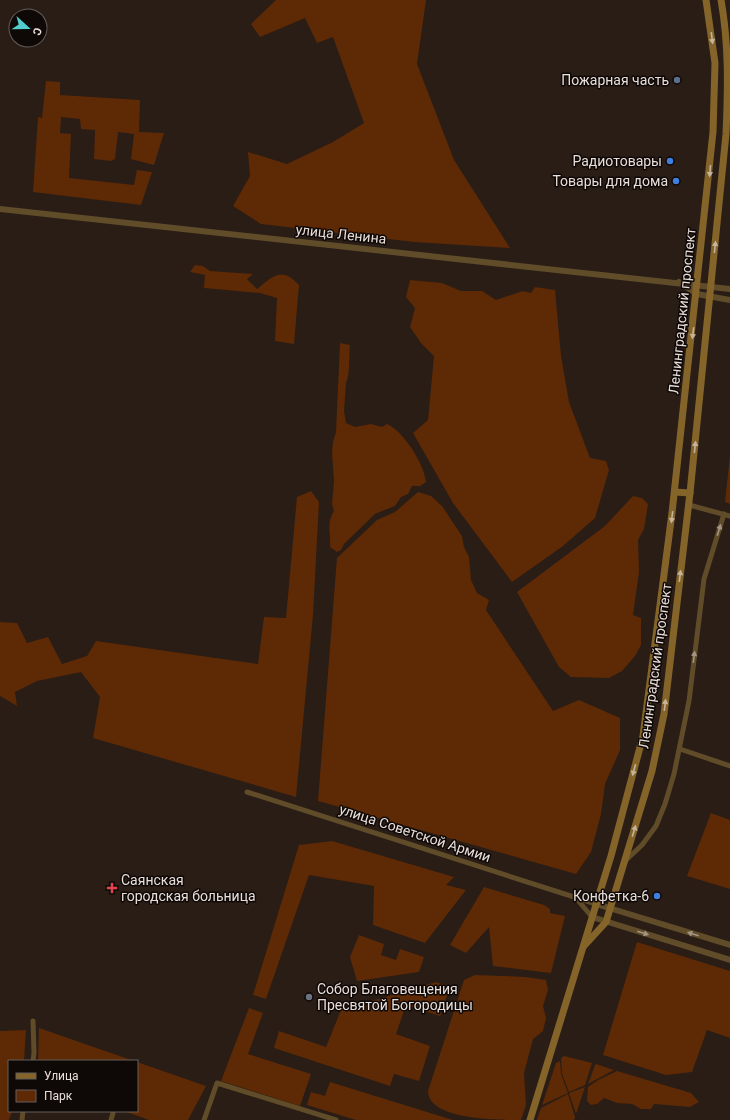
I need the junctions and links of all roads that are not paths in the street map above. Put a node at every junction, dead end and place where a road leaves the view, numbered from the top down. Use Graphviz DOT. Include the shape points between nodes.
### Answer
graph roads {
  1 [pos="706,0"];
  2 [pos="721,0"];
  3 [pos="714,132"];
  4 [pos="726,134"];
  5 [pos="0,209"];
  6 [pos="679,282"];
  7 [pos="698,284"];
  8 [pos="711,286"];
  9 [pos="730,289"];
  10 [pos="697,294"];
  11 [pos="710,297"];
  12 [pos="730,300"];
  13 [pos="675,492"];
  14 [pos="690,493"];
  15 [pos="689,505"];
  16 [pos="724,514"];
  17 [pos="730,516"];
  18 [pos="680,750"];
  19 [pos="730,766"];
  20 [pos="247,792"];
  21 [pos="624,861"];
  22 [pos="575,897"];
  23 [pos="596,904"];
  24 [pos="610,908"];
  25 [pos="592,917"];
  26 [pos="606,922"];
  27 [pos="730,945"];
  28 [pos="583,948"];
  29 [pos="730,960"];
  30 [pos="33,1021"];
  31 [pos="32,1060"];
  32 [pos="113,1113"];
  33 [pos="111,1120"];
  34 [pos="204,1120"];
  35 [pos="336,1120"];
  36 [pos="530,1120"];
  1 -- 3 [label="main road, Ленинградский проспект, one-way" via="715,63"];
  2 -- 4 [label="main road, Ленинградский проспект" via="728,48"];
  3 -- 4 [label="main road"];
  3 -- 7 [label="main road, Ленинградский проспект, one-way"];
  8 -- 4 [label="main road, Ленинградский проспект, one-way"];
  5 -- 6 [label="street, улица Ленина"];
  6 -- 7 [label="street, улица Ленина"];
  6 -- 10 [label="street, улица Ленина"];
  7 -- 8 [label="street, улица Ленина"];
  7 -- 10 [label="main road, Ленинградский проспект"];
  8 -- 9 [label="street, улица Ленина"];
  8 -- 11 [label="main road, Ленинградский проспект"];
  10 -- 11 [label="street, улица Ленина"];
  10 -- 13 [label="main road, Ленинградский проспект, one-way"];
  11 -- 12 [label="street, улица Ленина"];
  14 -- 11 [label="main road, Ленинградский проспект, one-way"];
  13 -- 14 [label="main road"];
  13 -- 23 [label="main road, Ленинградский проспект, one-way" via="643,736"];
  14 -- 15 [label="main road, Ленинградский проспект"];
  15 -- 16 [label="street"];
  21 -- 15 [label="main road, Ленинградский проспект, one-way" via="652,772 664,714"];
  16 -- 17 [label="street"];
  18 -- 16 [label="street, one-way" via="704,579"];
  18 -- 19 [label="street"];
  18 -- 21 [label="street" via="656,826 642,845"];
  20 -- 22 [label="street, улица Советской Армии"];
  21 -- 24 [label="main road, Ленинградский проспект"];
  22 -- 23 [label="street, улица Советской Армии"];
  22 -- 25 [label="street"];
  23 -- 24 [label="street, улица Советской Армии"];
  23 -- 25 [label="main road, Ленинградский проспект"];
  24 -- 26 [label="main road, Ленинградский проспект"];
  27 -- 24 [label="street, улица Советской Армии, one-way"];
  25 -- 26 [label="street"];
  25 -- 28 [label="main road, Ленинградский проспект"];
  26 -- 28 [label="main road, Ленинградский проспект"];
  26 -- 29 [label="street, one-way"];
  28 -- 36 [label="main road, Ленинградский проспект"];
  30 -- 31 [label="street"];
  32 -- 33 [label="street"];
  34 -- 35 [label="street" via="217,1083"];
}
